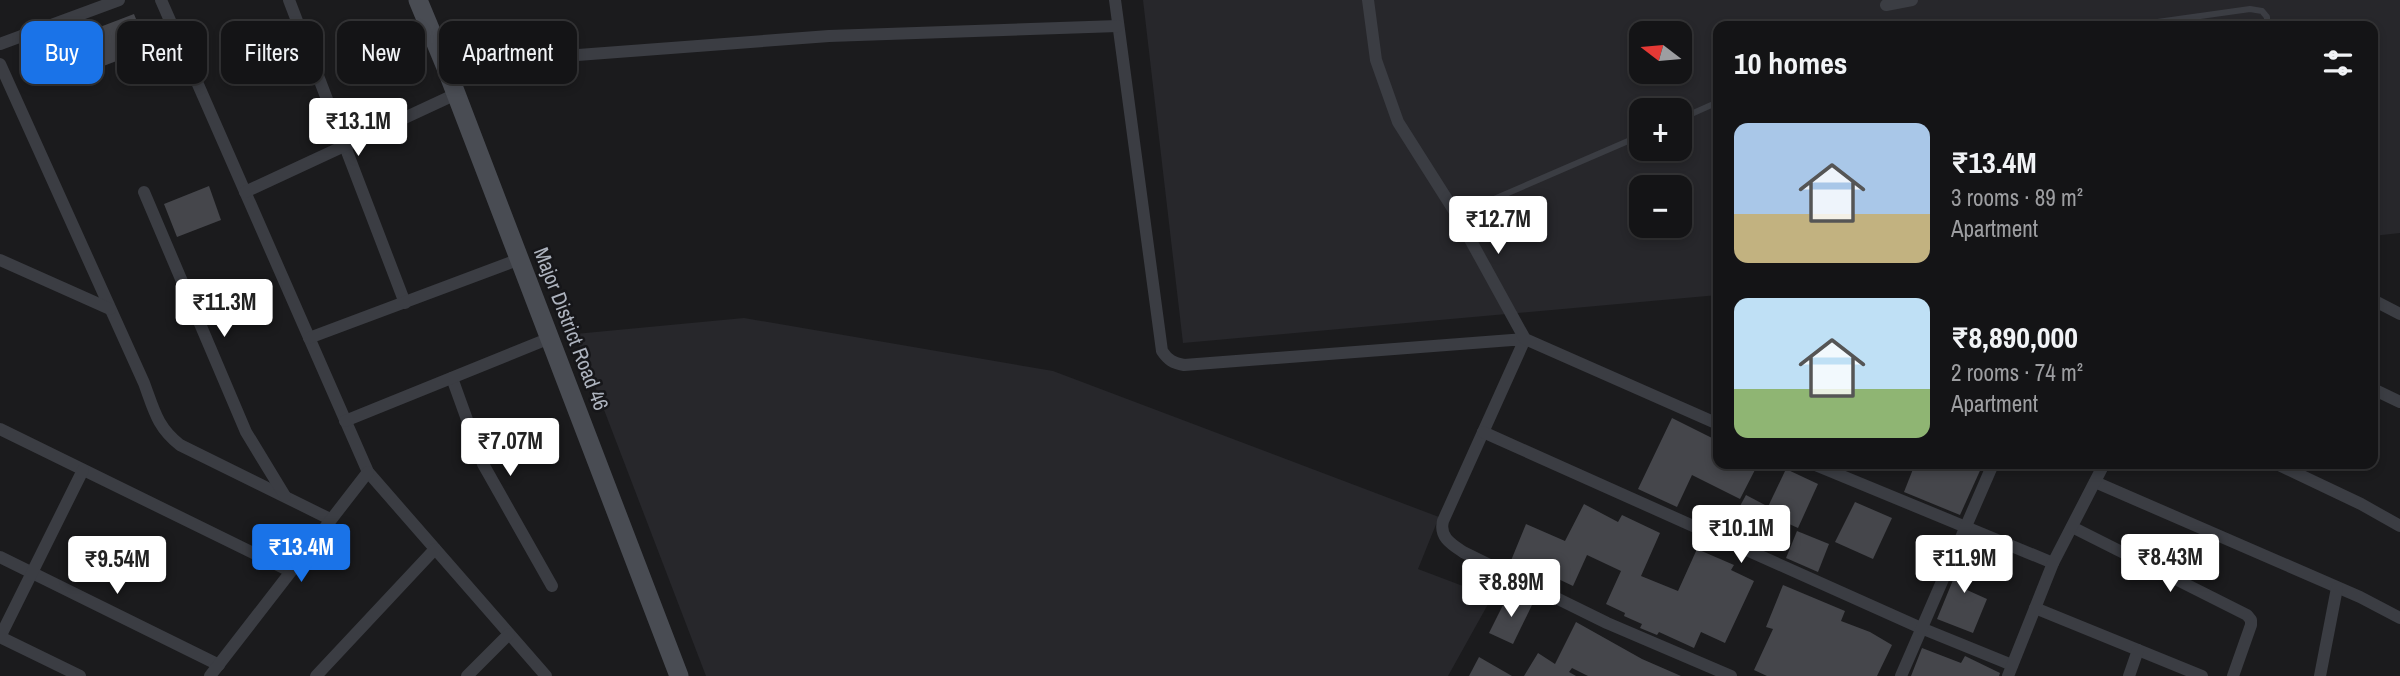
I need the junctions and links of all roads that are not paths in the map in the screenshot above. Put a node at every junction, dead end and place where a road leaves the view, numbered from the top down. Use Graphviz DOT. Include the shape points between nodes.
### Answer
graph roads {
  1 [pos="119,0"];
  2 [pos="161,0"];
  3 [pos="289,0"];
  4 [pos="418,0"];
  5 [pos="1115,0"];
  6 [pos="1368,0"];
  7 [pos="1912,0"];
  8 [pos="1886,5"];
  9 [pos="2165,21"];
  10 [pos="2267,21"];
  11 [pos="1118,26"];
  12 [pos="0,44"];
  13 [pos="439,51"];
  14 [pos="577,55"];
  15 [pos="0,64"];
  16 [pos="452,84"];
  17 [pos="456,94"];
  18 [pos="1713,104"];
  19 [pos="1692,114"];
  20 [pos="1629,141"];
  21 [pos="345,146"];
  22 [pos="144,192"];
  23 [pos="245,192"];
  24 [pos="1457,215"];
  25 [pos="520,259"];
  26 [pos="0,260"];
  27 [pos="405,303"];
  28 [pos="2378,303"];
  29 [pos="110,309"];
  30 [pos="2400,314"];
  31 [pos="309,338"];
  32 [pos="550,338"];
  33 [pos="1525,339"];
  34 [pos="452,378"];
  35 [pos="2378,391"];
  36 [pos="2400,402"];
  37 [pos="345,421"];
  38 [pos="1713,422"];
  39 [pos="0,429"];
  40 [pos="1483,432"];
  41 [pos="1829,469"];
  42 [pos="1991,469"];
  43 [pos="2102,469"];
  44 [pos="2288,469"];
  45 [pos="82,470"];
  46 [pos="368,472"];
  47 [pos="2095,482"];
  48 [pos="285,497"];
  49 [pos="330,519"];
  50 [pos="2400,526"];
  51 [pos="1964,527"];
  52 [pos="2072,527"];
  53 [pos="435,549"];
  54 [pos="0,557"];
  55 [pos="2053,563"];
  56 [pos="290,571"];
  57 [pos="32,573"];
  58 [pos="552,586"];
  59 [pos="2337,588"];
  60 [pos="2035,608"];
  61 [pos="2400,618"];
  62 [pos="1921,628"];
  63 [pos="509,634"];
  64 [pos="2138,650"];
  65 [pos="219,665"];
  66 [pos="2010,671"];
  67 [pos="80,676"];
  68 [pos="210,676"];
  69 [pos="316,676"];
  70 [pos="467,676"];
  71 [pos="547,676"];
  72 [pos="679,676"];
  73 [pos="1731,676"];
  74 [pos="1901,676"];
  75 [pos="2129,676"];
  76 [pos="2202,676"];
  77 [pos="2233,676"];
  78 [pos="2320,676"];
  1 -- 12 [label="street"];
  2 -- 23 [label="street"];
  3 -- 21 [label="street"];
  4 -- 13 [label="main road, Major District Road 46"];
  5 -- 11 [label="street"];
  6 -- 24 [label="street" via="1376,60 1398,122"];
  7 -- 8 [label="street"];
  9 -- 10 [label="lane" via="2250,9 2262,11"];
  11 -- 14 [label="street" via="829,36"];
  11 -- 33 [label="street" via="1162,351 1168,359 1184,365"];
  15 -- 29 [label="street"];
  16 -- 17 [label="main road, Major District Road 46"];
  17 -- 21 [label="street"];
  17 -- 25 [label="main road, Major District Road 46"];
  18 -- 19 [label="lane"];
  20 -- 24 [label="lane"];
  21 -- 23 [label="street"];
  21 -- 27 [label="street"];
  22 -- 48 [label="street" via="246,432"];
  23 -- 31 [label="street"];
  24 -- 33 [label="street"];
  25 -- 27 [label="street"];
  25 -- 32 [label="main road, Major District Road 46"];
  26 -- 29 [label="street"];
  27 -- 31 [label="street"];
  28 -- 30 [label="street"];
  29 -- 48 [label="street" via="166,433 180,445"];
  31 -- 37 [label="street"];
  32 -- 34 [label="street"];
  32 -- 72 [label="main road, Major District Road 46"];
  33 -- 38 [label="street"];
  33 -- 40 [label="street"];
  34 -- 37 [label="street"];
  34 -- 58 [label="street" via="484,464"];
  35 -- 36 [label="street"];
  37 -- 46 [label="street"];
  39 -- 45 [label="street"];
  40 -- 62 [label="street"];
  40 -- 73 [label="street" via="1443,521 1441,528 1449,542 1607,623"];
  41 -- 51 [label="street"];
  42 -- 51 [label="street"];
  43 -- 47 [label="street"];
  44 -- 50 [label="street"];
  45 -- 56 [label="street"];
  45 -- 57 [label="street"];
  46 -- 49 [label="street"];
  46 -- 53 [label="street"];
  47 -- 52 [label="street"];
  47 -- 59 [label="street"];
  48 -- 49 [label="street"];
  49 -- 56 [label="street"];
  51 -- 55 [label="street"];
  51 -- 62 [label="street"];
  52 -- 55 [label="street"];
  52 -- 77 [label="street" via="2247,615 2251,625"];
  53 -- 63 [label="street"];
  53 -- 69 [label="street"];
  54 -- 57 [label="street"];
  55 -- 60 [label="street"];
  56 -- 65 [label="street"];
  57 -- 65 [label="street"];
  57 -- 67 [label="street" via="0,637"];
  59 -- 61 [label="street"];
  59 -- 78 [label="street"];
  60 -- 64 [label="street"];
  60 -- 66 [label="street"];
  62 -- 66 [label="street"];
  62 -- 74 [label="street"];
  63 -- 70 [label="street"];
  63 -- 71 [label="street"];
  64 -- 75 [label="street"];
  64 -- 76 [label="street"];
  65 -- 68 [label="street"];
}
